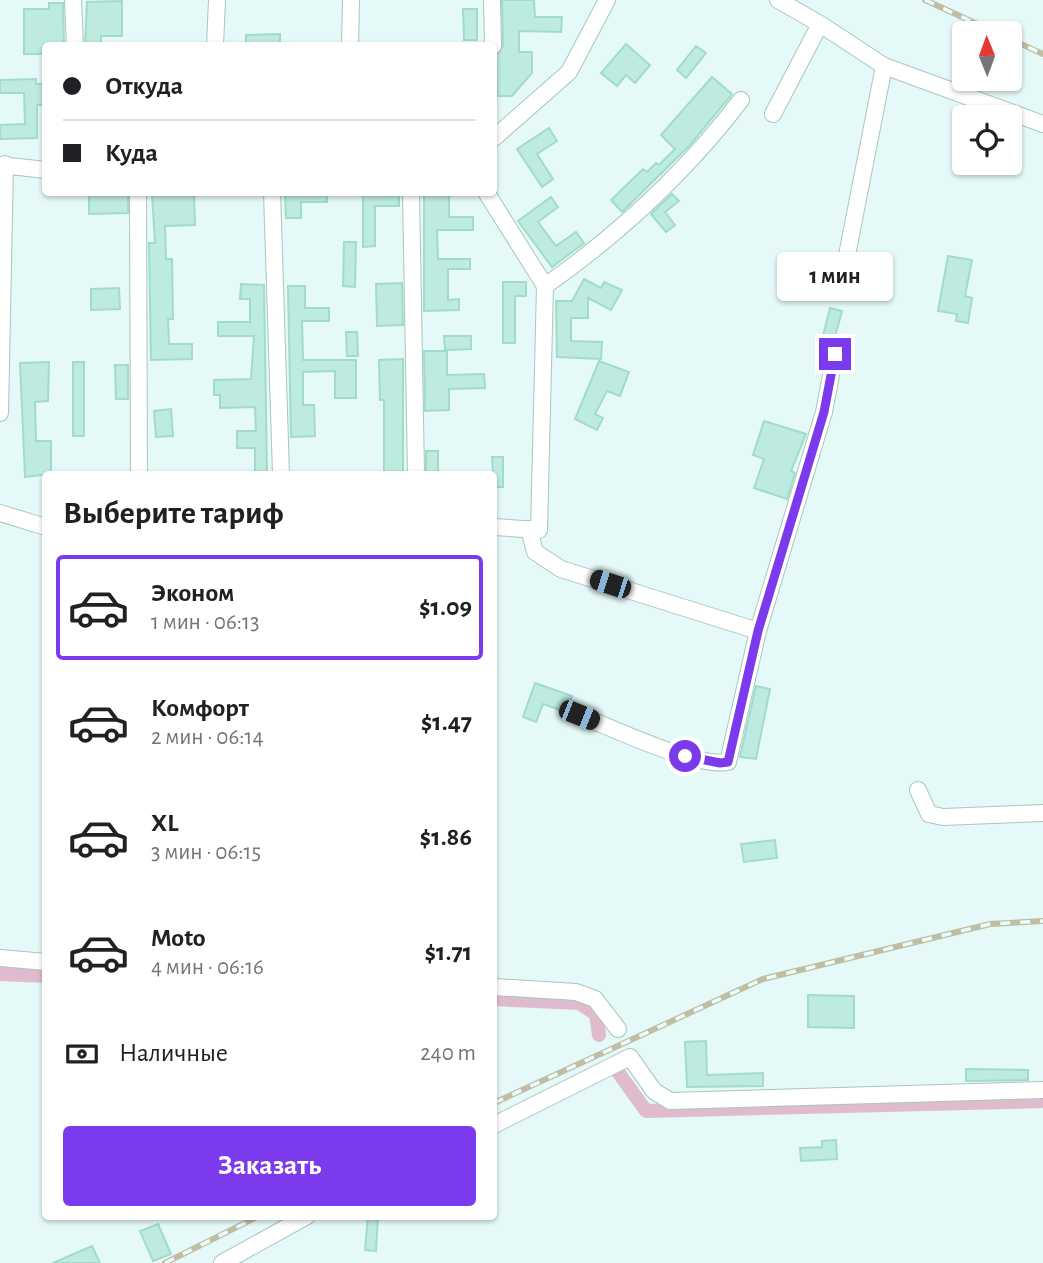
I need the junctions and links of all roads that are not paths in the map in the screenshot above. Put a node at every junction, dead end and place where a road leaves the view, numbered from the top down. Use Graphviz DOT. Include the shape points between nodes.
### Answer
graph roads {
  1 [pos="74,0"];
  2 [pos="217,0"];
  3 [pos="351,0"];
  4 [pos="492,0"];
  5 [pos="607,0"];
  6 [pos="778,0"];
  7 [pos="820,24"];
  8 [pos="75,42"];
  9 [pos="215,42"];
  10 [pos="350,42"];
  11 [pos="493,42"];
  12 [pos="884,66"];
  13 [pos="741,100"];
  14 [pos="773,114"];
  15 [pos="1043,124"];
  16 [pos="497,135"];
  17 [pos="2,164"];
  18 [pos="42,169"];
  19 [pos="138,196"];
  20 [pos="272,196"];
  21 [pos="411,196"];
  22 [pos="489,196"];
  23 [pos="545,286"];
  24 [pos="840,291"];
  25 [pos="835,354"];
  26 [pos="0,413"];
  27 [pos="139,471"];
  28 [pos="281,471"];
  29 [pos="416,471"];
  30 [pos="0,513"];
  31 [pos="42,526"];
  32 [pos="497,527"];
  33 [pos="529,529"];
  34 [pos="758,631"];
  35 [pos="579,715"];
  36 [pos="918,790"];
  37 [pos="1043,813"];
  38 [pos="0,958"];
  39 [pos="42,962"];
  40 [pos="497,987"];
  41 [pos="618,1029"];
  42 [pos="1043,1090"];
  43 [pos="497,1124"];
  44 [pos="300,1220"];
  45 [pos="222,1263"];
  1 -- 8 [label="street"];
  2 -- 9 [label="street"];
  3 -- 10 [label="street"];
  4 -- 11 [label="street"];
  5 -- 16 [label="street" via="569,72"];
  6 -- 7 [label="street"];
  7 -- 12 [label="street"];
  7 -- 14 [label="street"];
  12 -- 15 [label="street"];
  12 -- 24 [label="street"];
  13 -- 23 [label="street" via="706,146 609,239"];
  17 -- 18 [label="street"];
  17 -- 26 [label="street"];
  19 -- 27 [label="street"];
  20 -- 28 [label="street"];
  21 -- 29 [label="street"];
  22 -- 23 [label="street"];
  23 -- 33 [label="street" via="539,530"];
  25 -- 34 [label="street" via="824,412"];
  30 -- 31 [label="street"];
  32 -- 33 [label="street"];
  33 -- 34 [label="street" via="535,552 561,569"];
  34 -- 35 [label="street" via="728,762 685,756"];
  36 -- 37 [label="street" via="929,814 936,816"];
  38 -- 39 [label="street"];
  40 -- 41 [label="street" via="576,992 595,999"];
  42 -- 43 [label="street" via="670,1101 654,1091 630,1057"];
  44 -- 45 [label="street"];
}
